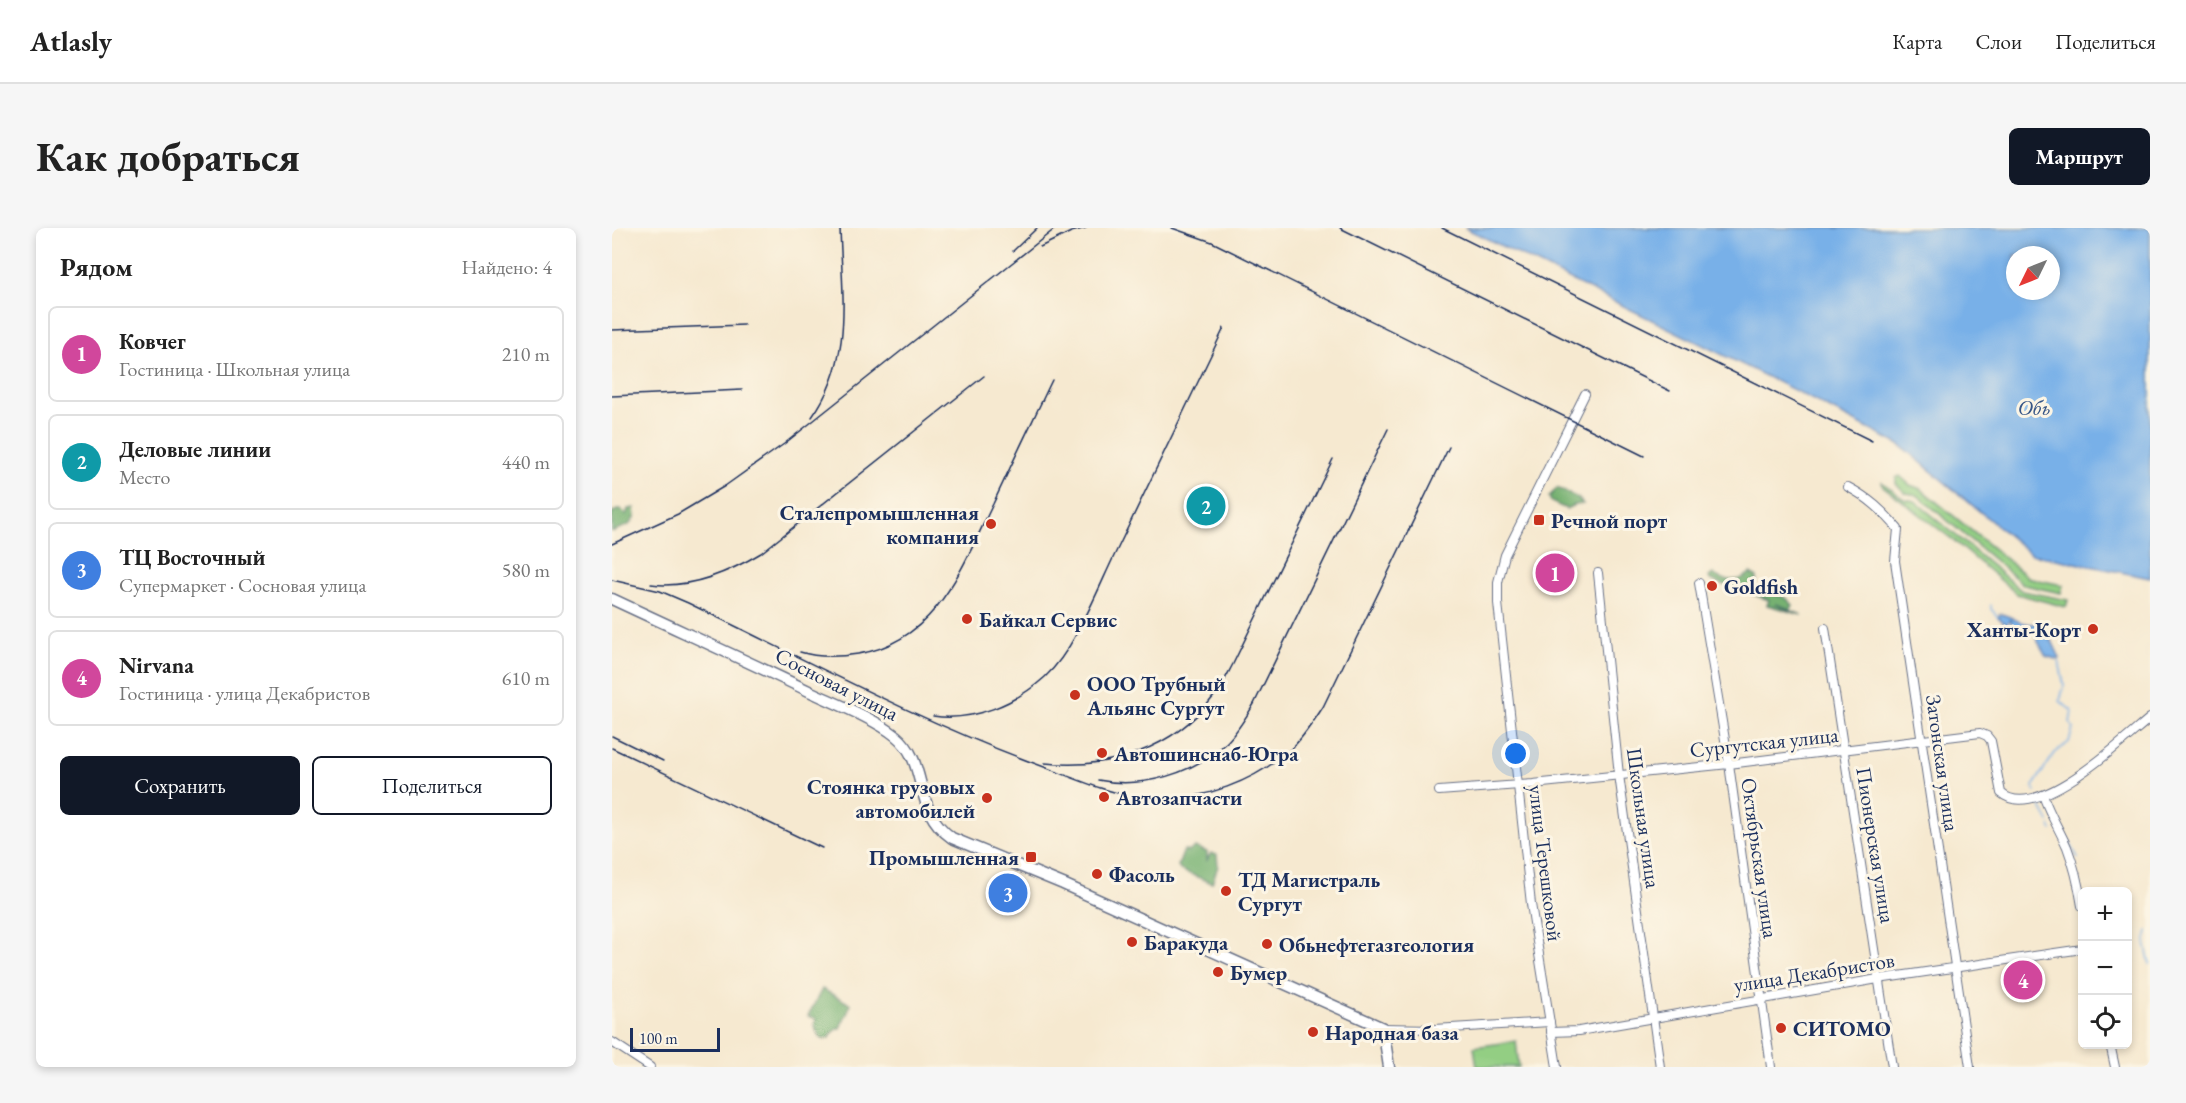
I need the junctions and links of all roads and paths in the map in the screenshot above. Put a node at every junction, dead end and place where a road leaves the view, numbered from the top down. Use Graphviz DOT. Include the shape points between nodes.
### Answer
graph roads {
  1 [pos="1585,394"];
  2 [pos="1848,487"];
  3 [pos="1598,573"];
  4 [pos="1699,583"];
  5 [pos="612,599"];
  6 [pos="1825,628"];
  7 [pos="2150,718"];
  8 [pos="1921,740"];
  9 [pos="1843,751"];
  10 [pos="1729,765"];
  11 [pos="1619,775"];
  12 [pos="1518,785"];
  13 [pos="1439,791"];
  14 [pos="2043,795"];
  15 [pos="2079,887"];
  16 [pos="2078,950"];
  17 [pos="1955,968"];
  18 [pos="1878,979"];
  19 [pos="1761,998"];
  20 [pos="1653,1017"];
  21 [pos="1550,1022"];
  22 [pos="1383,1028"];
  23 [pos="1551,1032"];
  24 [pos="612,1042"];
  25 [pos="2111,1049"];
  26 [pos="650,1067"];
  27 [pos="1389,1067"];
  28 [pos="1557,1067"];
  29 [pos="1660,1067"];
  30 [pos="1772,1067"];
  31 [pos="1892,1067"];
  32 [pos="1970,1067"];
  33 [pos="2115,1067"];
  1 -- 12 [label="street, улица Терешковой" via="1514,535 1498,582"];
  2 -- 8 [label="street, Затонская улица" via="1881,508 1898,529 1895,561"];
  3 -- 11 [label="street, Школьная улица"];
  4 -- 10 [label="street, Октябрьская улица"];
  5 -- 22 [label="main road, Сосновая улица" via="892,733 912,756 931,817 952,838"];
  6 -- 9 [label="street, Пионерская улица"];
  7 -- 14 [label="street" via="2076,778"];
  8 -- 9 [label="street, Сургутская улица"];
  8 -- 14 [label="street, Сургутская улица" via="1972,733 1987,735 2001,793 2016,800"];
  8 -- 17 [label="street, Затонская улица"];
  9 -- 10 [label="street, Сургутская улица"];
  9 -- 18 [label="street, Пионерская улица"];
  10 -- 11 [label="street, Сургутская улица"];
  10 -- 19 [label="street, Октябрьская улица"];
  11 -- 12 [label="street, Сургутская улица"];
  11 -- 20 [label="street, Школьная улица"];
  12 -- 13 [label="street, Сургутская улица"];
  12 -- 21 [label="street, улица Терешковой" via="1531,904"];
  14 -- 15 [label="street"];
  16 -- 17 [label="street, улица Декабристов"];
  17 -- 18 [label="street, улица Декабристов"];
  17 -- 32 [label="street, Затонская улица"];
  18 -- 19 [label="street, улица Декабристов"];
  18 -- 31 [label="street, Пионерская улица"];
  19 -- 20 [label="street, улица Декабристов"];
  19 -- 30 [label="street, Октябрьская улица"];
  20 -- 23 [label="street, улица Декабристов" via="1579,1031"];
  20 -- 29 [label="street, Школьная улица"];
  21 -- 22 [label="street"];
  21 -- 23 [label="street, улица Терешковой"];
  22 -- 27 [label="main road"];
  23 -- 28 [label="street, улица Терешковой"];
  24 -- 26 [label="street"];
  25 -- 33 [label="street"];
}
